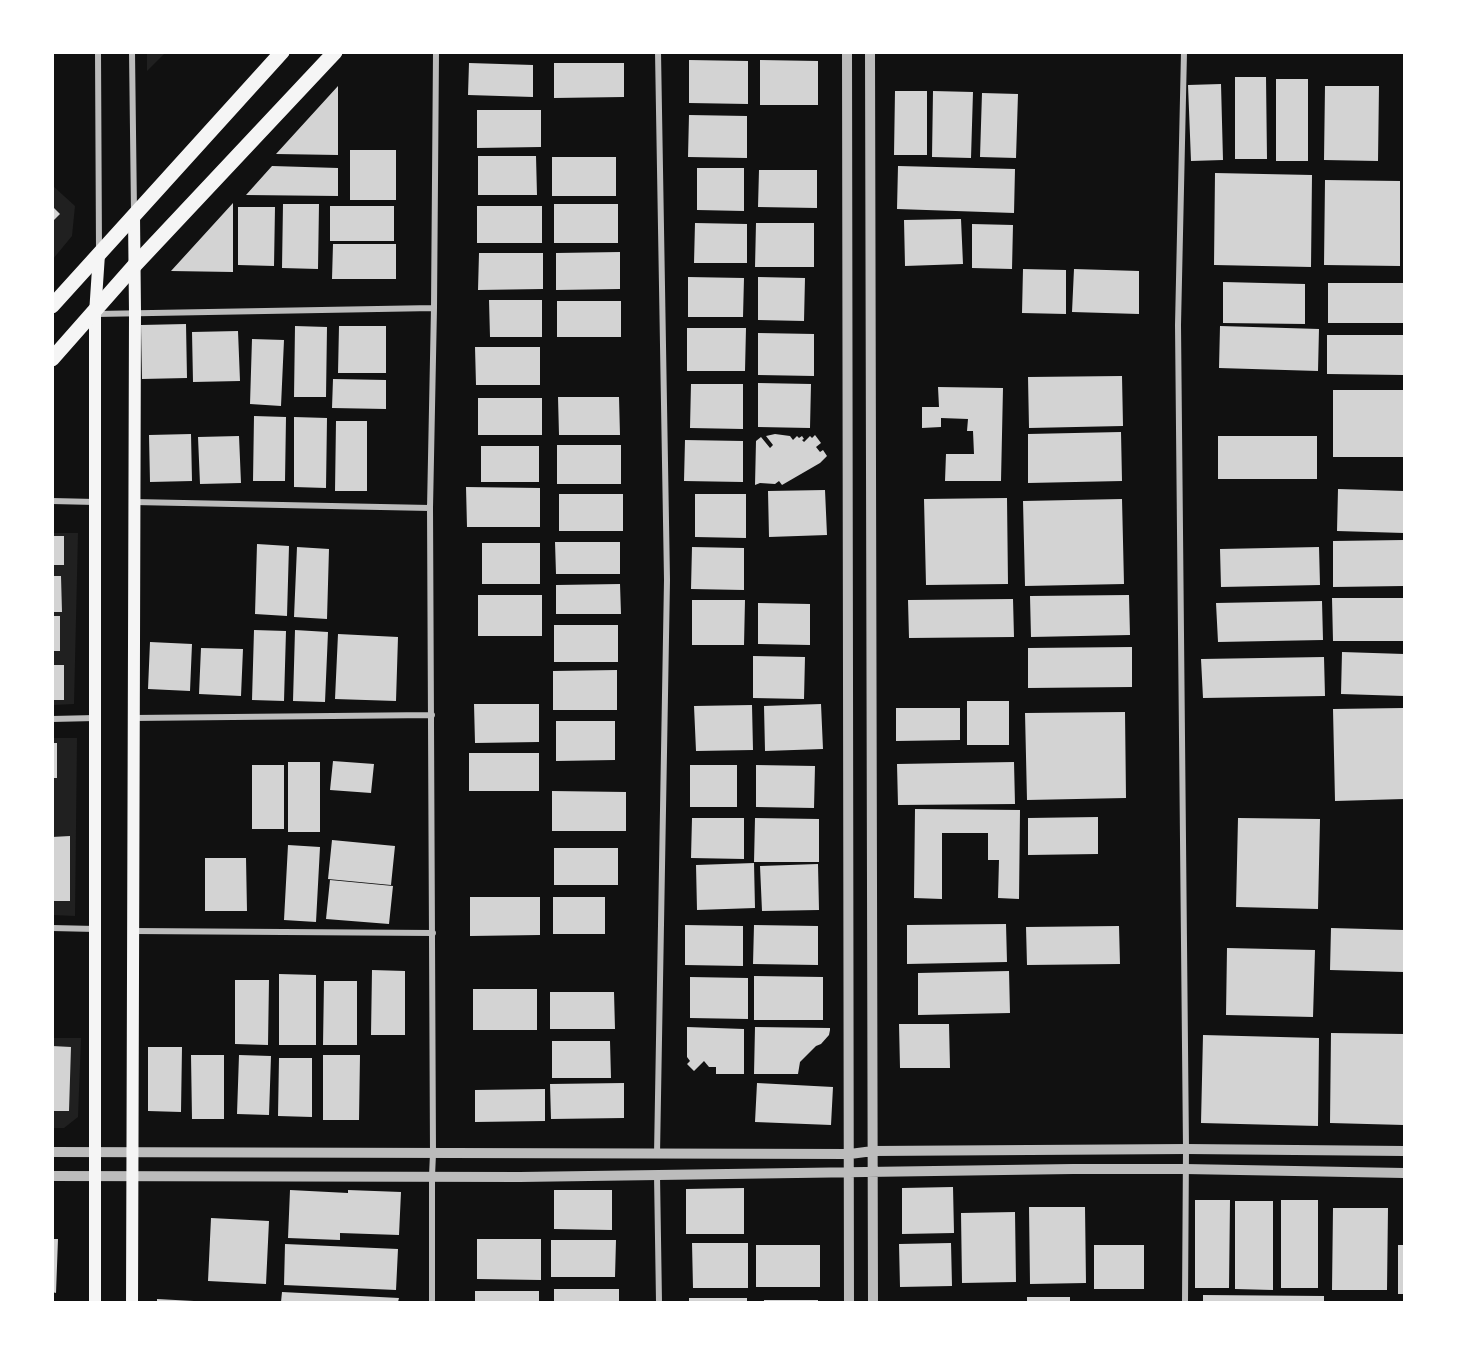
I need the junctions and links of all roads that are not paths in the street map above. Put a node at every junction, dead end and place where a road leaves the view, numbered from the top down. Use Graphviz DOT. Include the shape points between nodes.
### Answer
graph roads {
  1 [pos="98,52"];
  2 [pos="132,52"];
  3 [pos="282,52"];
  4 [pos="335,52"];
  5 [pos="436,52"];
  6 [pos="658,52"];
  7 [pos="847,52"];
  8 [pos="870,52"];
  9 [pos="1184,52"];
  10 [pos="134,216"];
  11 [pos="99,254"];
  12 [pos="134,266"];
  13 [pos="52,306"];
  14 [pos="434,308"];
  15 [pos="95,311"];
  16 [pos="135,313"];
  17 [pos="52,360"];
  18 [pos="52,501"];
  19 [pos="95,502"];
  20 [pos="134,502"];
  21 [pos="430,508"];
  22 [pos="432,716"];
  23 [pos="95,718"];
  24 [pos="133,718"];
  25 [pos="52,719"];
  26 [pos="52,928"];
  27 [pos="96,928"];
  28 [pos="133,931"];
  29 [pos="433,933"];
  30 [pos="1186,1149"];
  31 [pos="873,1151"];
  32 [pos="1404,1151"];
  33 [pos="52,1152"];
  34 [pos="94,1152"];
  35 [pos="132,1152"];
  36 [pos="433,1154"];
  37 [pos="657,1154"];
  38 [pos="850,1154"];
  39 [pos="1185,1169"];
  40 [pos="873,1171"];
  41 [pos="849,1172"];
  42 [pos="1404,1173"];
  43 [pos="95,1175"];
  44 [pos="657,1175"];
  45 [pos="52,1176"];
  46 [pos="432,1176"];
  47 [pos="132,1177"];
  48 [pos="95,1302"];
  49 [pos="132,1302"];
  50 [pos="432,1302"];
  51 [pos="659,1302"];
  52 [pos="849,1302"];
  53 [pos="873,1302"];
  54 [pos="1185,1302"];
  1 -- 11 [label="street"];
  2 -- 10 [label="street"];
  3 -- 10 [label="main road"];
  4 -- 12 [label="main road"];
  5 -- 14 [label="street"];
  6 -- 37 [label="street" via="667,580"];
  7 -- 38 [label="street"];
  8 -- 31 [label="street"];
  9 -- 30 [label="street" via="1178,325"];
  10 -- 11 [label="main road"];
  10 -- 12 [label="main road"];
  11 -- 13 [label="main road"];
  11 -- 15 [label="main road"];
  12 -- 15 [label="main road"];
  12 -- 16 [label="main road"];
  14 -- 16 [label="street"];
  14 -- 21 [label="street"];
  15 -- 16 [label="street"];
  15 -- 17 [label="main road"];
  15 -- 19 [label="main road"];
  16 -- 20 [label="main road"];
  18 -- 19 [label="street"];
  19 -- 23 [label="main road"];
  20 -- 21 [label="street"];
  20 -- 24 [label="main road"];
  21 -- 22 [label="street"];
  22 -- 24 [label="street"];
  22 -- 29 [label="street"];
  23 -- 25 [label="street"];
  23 -- 27 [label="main road"];
  24 -- 28 [label="main road"];
  26 -- 27 [label="street"];
  27 -- 34 [label="main road"];
  28 -- 29 [label="street"];
  28 -- 35 [label="main road"];
  29 -- 36 [label="street"];
  30 -- 31 [label="street"];
  30 -- 32 [label="street"];
  30 -- 39 [label="street"];
  31 -- 38 [label="street"];
  31 -- 40 [label="street"];
  33 -- 34 [label="street"];
  34 -- 35 [label="street"];
  34 -- 43 [label="main road"];
  35 -- 36 [label="street"];
  35 -- 47 [label="main road"];
  36 -- 37 [label="street"];
  36 -- 46 [label="street"];
  37 -- 38 [label="street"];
  38 -- 41 [label="street"];
  39 -- 40 [label="street"];
  39 -- 42 [label="street"];
  39 -- 54 [label="street"];
  40 -- 41 [label="street"];
  40 -- 53 [label="street"];
  41 -- 44 [label="street"];
  41 -- 52 [label="street"];
  43 -- 45 [label="street"];
  43 -- 47 [label="street"];
  43 -- 48 [label="main road"];
  44 -- 46 [label="street"];
  44 -- 51 [label="street"];
  46 -- 47 [label="street"];
  46 -- 50 [label="street"];
  47 -- 49 [label="main road"];
}
